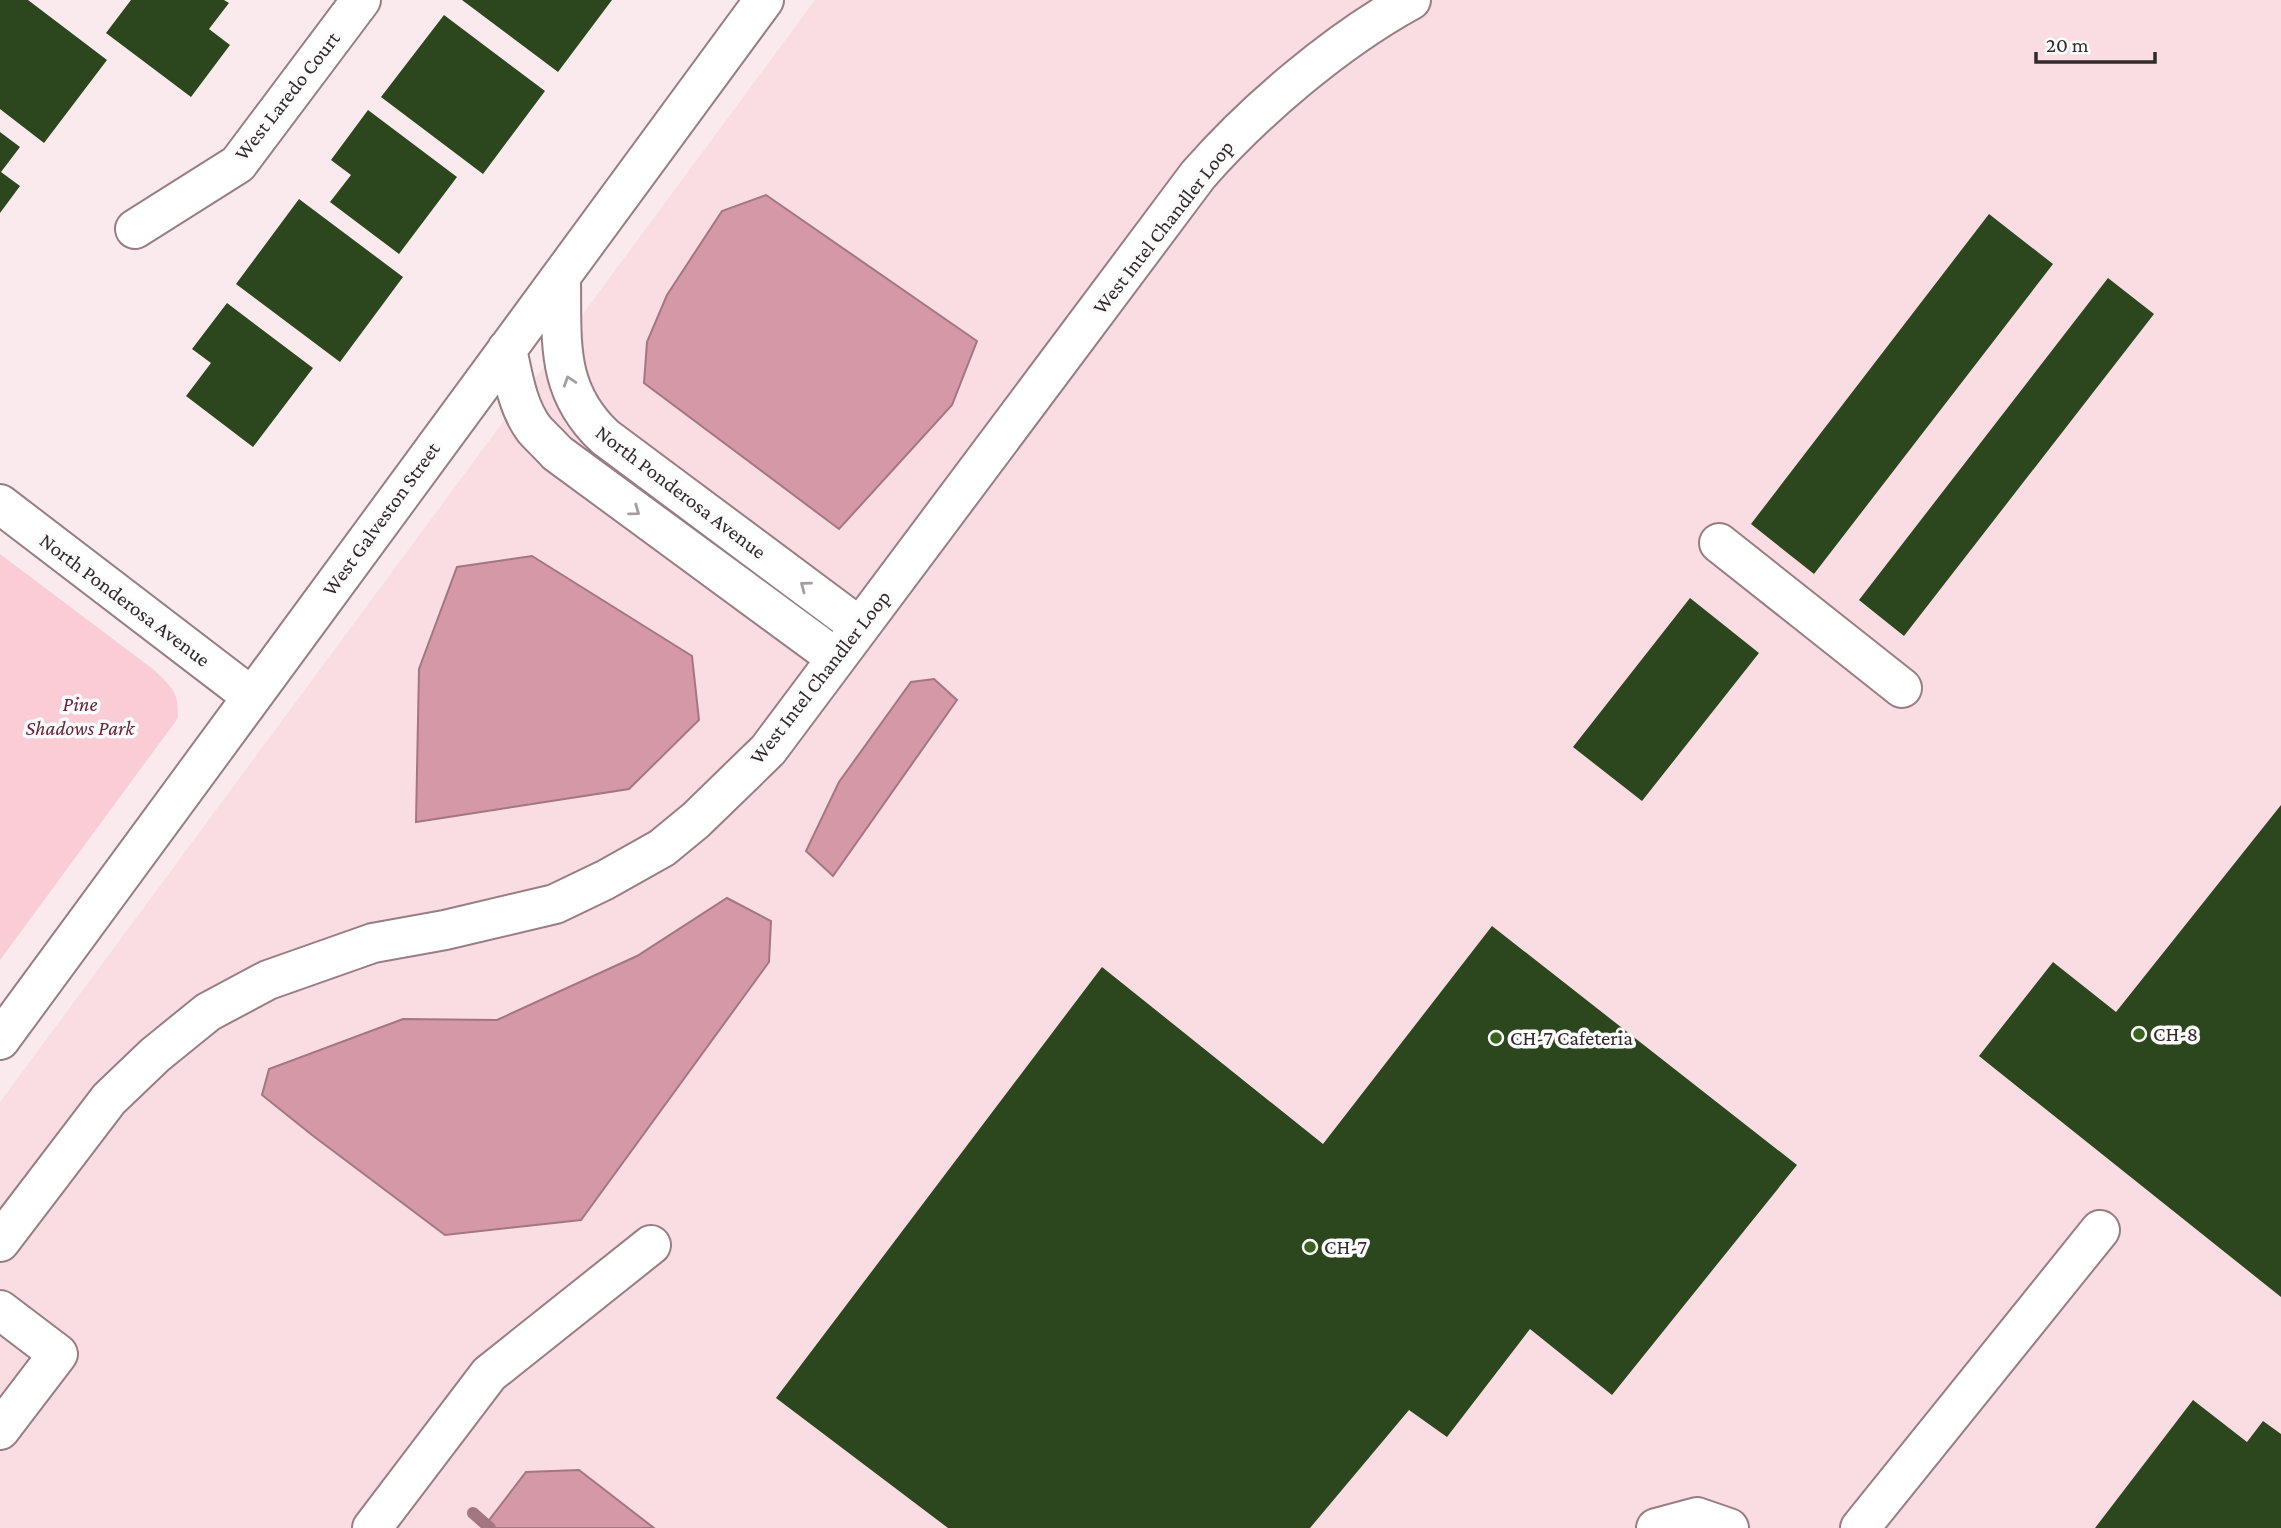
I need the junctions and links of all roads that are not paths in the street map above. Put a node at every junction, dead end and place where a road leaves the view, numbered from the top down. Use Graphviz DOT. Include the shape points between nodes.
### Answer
graph roads {
  1 [pos="361,0"];
  2 [pos="764,0"];
  3 [pos="1411,0"];
  4 [pos="135,229"];
  5 [pos="561,277"];
  6 [pos="507,349"];
  7 [pos="0,505"];
  8 [pos="1719,543"];
  9 [pos="860,626"];
  10 [pos="836,658"];
  11 [pos="1902,688"];
  12 [pos="251,696"];
  13 [pos="0,1040"];
  14 [pos="2100,1230"];
  15 [pos="0,1242"];
  16 [pos="651,1245"];
  17 [pos="0,1310"];
  18 [pos="0,1430"];
  19 [pos="372,1528"];
  20 [pos="1657,1528"];
  21 [pos="1729,1528"];
  22 [pos="1860,1528"];
  1 -- 4 [label="street, West Laredo Court" via="238,164"];
  2 -- 5 [label="street, West Galveston Street"];
  3 -- 9 [label="street, West Intel Chandler Loop" via="1284,90 1219,151"];
  5 -- 6 [label="street, West Galveston Street"];
  9 -- 5 [label="street, North Ponderosa Avenue, one-way" via="592,424 566,376"];
  6 -- 10 [label="street, North Ponderosa Avenue, one-way" via="526,416 557,453"];
  6 -- 12 [label="street, West Galveston Street"];
  7 -- 12 [label="street, North Ponderosa Avenue"];
  8 -- 11 [label="street"];
  9 -- 10 [label="street, West Intel Chandler Loop"];
  10 -- 15 [label="street, West Intel Chandler Loop" via="768,750 662,848 555,904 373,943 268,980 208,1012 109,1099"];
  12 -- 13 [label="street, West Galveston Street"];
  14 -- 22 [label="street"];
  16 -- 19 [label="street" via="489,1374"];
  17 -- 18 [label="street" via="58,1354"];
  20 -- 21 [label="street" via="1697,1517"];
}
